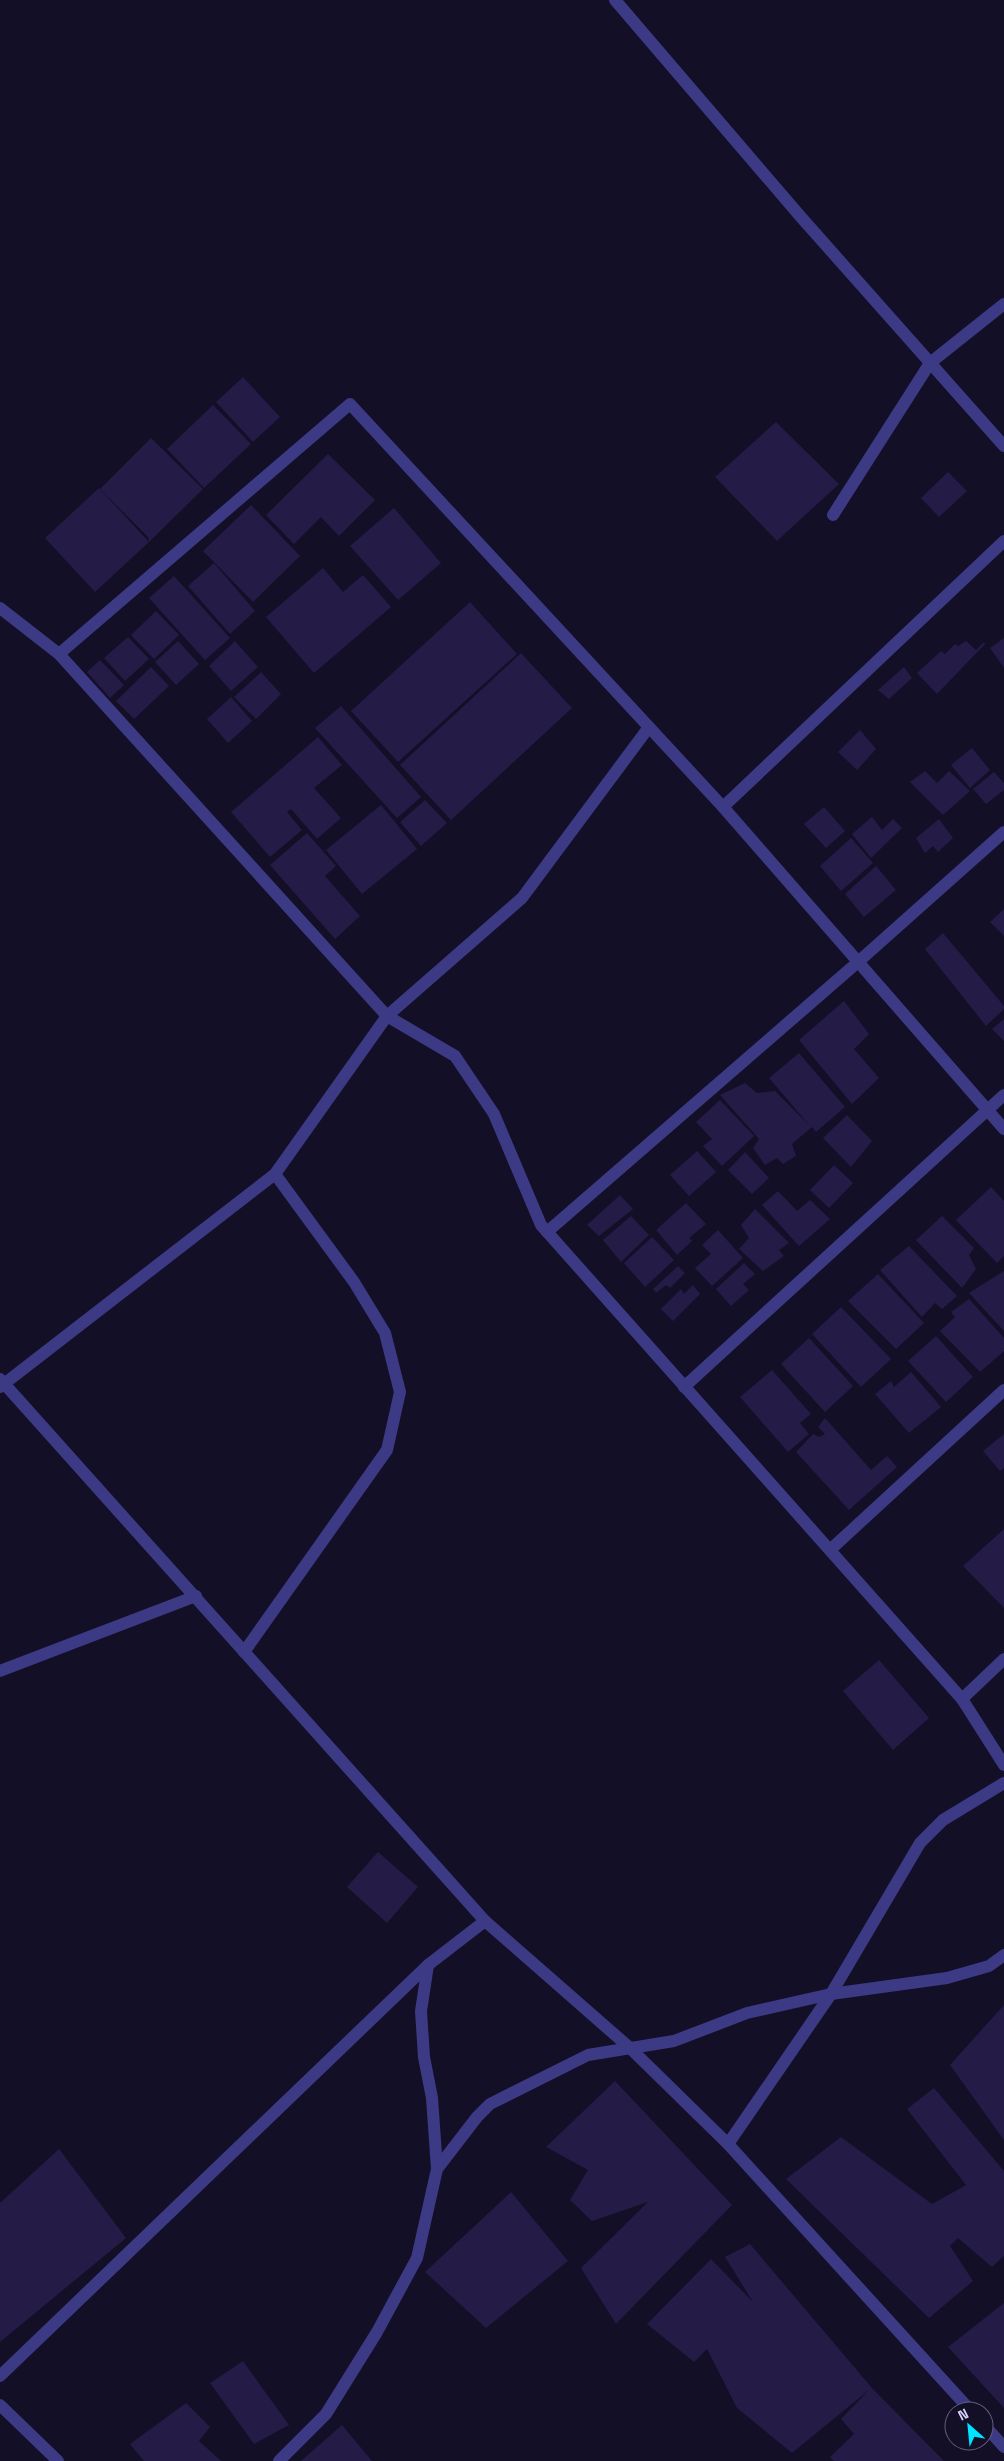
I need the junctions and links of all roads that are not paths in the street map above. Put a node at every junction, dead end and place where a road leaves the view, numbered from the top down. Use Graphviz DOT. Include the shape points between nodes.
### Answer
graph roads {
  1 [pos="615,0"];
  2 [pos="1004,304"];
  3 [pos="930,363"];
  4 [pos="1004,446"];
  5 [pos="833,515"];
  6 [pos="1004,542"];
  7 [pos="0,608"];
  8 [pos="59,654"];
  9 [pos="649,727"];
  10 [pos="722,807"];
  11 [pos="1004,832"];
  12 [pos="858,962"];
  13 [pos="387,1016"];
  14 [pos="1004,1095"];
  15 [pos="987,1110"];
  16 [pos="1004,1129"];
  17 [pos="275,1174"];
  18 [pos="547,1232"];
  19 [pos="2,1383"];
  20 [pos="684,1387"];
  21 [pos="1004,1390"];
  22 [pos="830,1550"];
  23 [pos="196,1596"];
  24 [pos="244,1652"];
  25 [pos="1004,1659"];
  26 [pos="0,1671"];
  27 [pos="962,1699"];
  28 [pos="1004,1765"];
  29 [pos="1004,1783"];
  30 [pos="485,1921"];
  31 [pos="1004,1955"];
  32 [pos="428,1965"];
  33 [pos="831,1994"];
  34 [pos="630,2048"];
  35 [pos="728,2144"];
  36 [pos="437,2169"];
  37 [pos="0,2376"];
  38 [pos="962,2401"];
  39 [pos="0,2405"];
  40 [pos="994,2436"];
  41 [pos="1004,2447"];
  42 [pos="58,2461"];
  43 [pos="279,2461"];
  1 -- 3 [label="street"];
  2 -- 3 [label="street"];
  3 -- 4 [label="street"];
  3 -- 5 [label="street"];
  6 -- 10 [label="street"];
  7 -- 8 [label="street"];
  8 -- 9 [label="street" via="350,404"];
  8 -- 13 [label="street"];
  9 -- 10 [label="street"];
  9 -- 13 [label="street" via="522,898"];
  10 -- 12 [label="street"];
  11 -- 12 [label="street"];
  12 -- 15 [label="street"];
  12 -- 18 [label="street"];
  13 -- 17 [label="street"];
  13 -- 18 [label="street" via="455,1056 494,1114 541,1225"];
  14 -- 15 [label="street"];
  15 -- 16 [label="street"];
  15 -- 20 [label="street"];
  17 -- 19 [label="street"];
  17 -- 24 [label="street" via="354,1282 385,1333 400,1392 387,1450"];
  18 -- 20 [label="street"];
  19 -- 23 [label="street"];
  20 -- 22 [label="street"];
  21 -- 22 [label="street"];
  22 -- 27 [label="street"];
  23 -- 24 [label="street"];
  23 -- 26 [label="street"];
  24 -- 30 [label="street"];
  25 -- 27 [label="street"];
  27 -- 28 [label="street"];
  29 -- 33 [label="street" via="942,1820 920,1843"];
  30 -- 32 [label="street"];
  30 -- 34 [label="street"];
  31 -- 33 [label="street" via="988,1966 947,1978"];
  32 -- 36 [label="street" via="421,2011"];
  32 -- 37 [label="street"];
  33 -- 34 [label="street" via="747,2013 674,2041"];
  33 -- 35 [label="street"];
  34 -- 35 [label="street"];
  34 -- 36 [label="street" via="588,2055 490,2104"];
  35 -- 38 [label="street"];
  36 -- 43 [label="street" via="417,2258 326,2414"];
  39 -- 42 [label="street"];
  40 -- 41 [label="street"];
}
